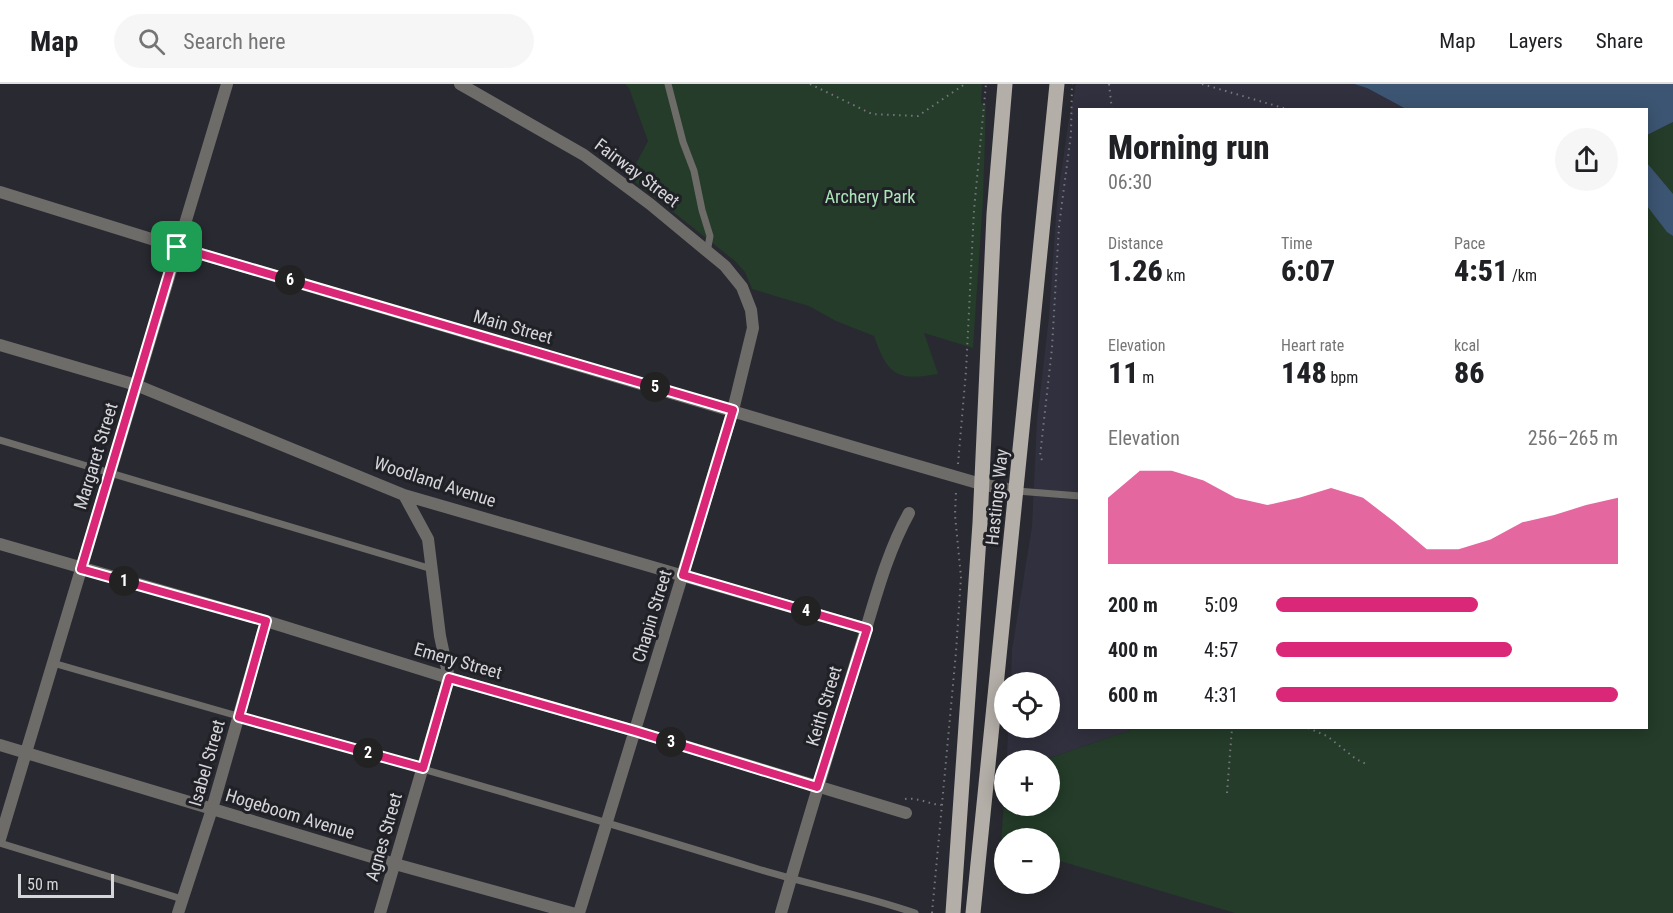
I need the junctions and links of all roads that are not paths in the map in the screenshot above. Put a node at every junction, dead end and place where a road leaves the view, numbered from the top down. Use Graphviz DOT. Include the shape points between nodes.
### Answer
graph roads {
  1 [pos="227,84"];
  2 [pos="459,84"];
  3 [pos="669,84"];
  4 [pos="1005,84"];
  5 [pos="1057,84"];
  6 [pos="0,192"];
  7 [pos="177,247"];
  8 [pos="707,252"];
  9 [pos="753,328"];
  10 [pos="0,345"];
  11 [pos="136,385"];
  12 [pos="733,410"];
  13 [pos="0,440"];
  14 [pos="110,473"];
  15 [pos="981,484"];
  16 [pos="1017,491"];
  17 [pos="404,495"];
  18 [pos="1078,496"];
  19 [pos="909,513"];
  20 [pos="0,544"];
  21 [pos="81,569"];
  22 [pos="432,569"];
  23 [pos="683,575"];
  24 [pos="266,621"];
  25 [pos="867,629"];
  26 [pos="53,663"];
  27 [pos="449,678"];
  28 [pos="239,717"];
  29 [pos="635,731"];
  30 [pos="0,745"];
  31 [pos="26,753"];
  32 [pos="423,768"];
  33 [pos="817,787"];
  34 [pos="212,809"];
  35 [pos="906,813"];
  36 [pos="607,822"];
  37 [pos="0,841"];
  38 [pos="395,864"];
  39 [pos="791,879"];
  40 [pos="182,899"];
  41 [pos="178,913"];
  42 [pos="380,913"];
  43 [pos="572,913"];
  44 [pos="579,913"];
  45 [pos="781,913"];
  46 [pos="915,913"];
  47 [pos="953,913"];
  48 [pos="973,913"];
  1 -- 7 [label="street, Margaret Street"];
  2 -- 8 [label="street, Fairway Street" via="584,154"];
  3 -- 8 [label="lane" via="710,236"];
  4 -- 15 [label="main road, Hastings Way" via="994,214"];
  5 -- 16 [label="main road, Hastings Way" via="1063,101"];
  6 -- 7 [label="street, Main Street"];
  7 -- 11 [label="street, Margaret Street"];
  7 -- 12 [label="street, Main Street"];
  8 -- 9 [label="street, Fairway Street" via="742,287"];
  9 -- 12 [label="street, Chapin Street"];
  10 -- 11 [label="street, Woodland Avenue"];
  11 -- 14 [label="street, Margaret Street"];
  11 -- 17 [label="street, Woodland Avenue"];
  12 -- 15 [label="street, Main Street"];
  12 -- 23 [label="street, Chapin Street"];
  13 -- 14 [label="lane"];
  14 -- 21 [label="street, Margaret Street"];
  14 -- 22 [label="lane"];
  15 -- 16 [label="street, Main Street"];
  15 -- 47 [label="main road, Hastings Way"];
  16 -- 18 [label="lane"];
  16 -- 48 [label="main road, Hastings Way"];
  17 -- 22 [label="street, Agnes Street" via="428,539"];
  17 -- 23 [label="street, Woodland Avenue"];
  19 -- 25 [label="street, Keith Street" via="898,533"];
  20 -- 21 [label="street, Emery Street"];
  21 -- 24 [label="street, Emery Street"];
  21 -- 26 [label="street, Margaret Street"];
  22 -- 27 [label="street, Agnes Street"];
  23 -- 25 [label="street, Woodland Avenue"];
  23 -- 29 [label="street, Chapin Street"];
  24 -- 27 [label="street, Emery Street"];
  24 -- 28 [label="street, Isabel Street"];
  25 -- 33 [label="street, Keith Street"];
  26 -- 28 [label="lane"];
  26 -- 31 [label="street, Margaret Street"];
  27 -- 29 [label="street, Emery Street"];
  27 -- 32 [label="street, Agnes Street"];
  28 -- 32 [label="lane"];
  28 -- 34 [label="street, Isabel Street"];
  29 -- 33 [label="street, Emery Street"];
  29 -- 36 [label="street, Chapin Street"];
  30 -- 31 [label="street, Hogeboom Avenue"];
  31 -- 34 [label="street, Hogeboom Avenue"];
  31 -- 37 [label="street, Margaret Street"];
  32 -- 36 [label="lane"];
  32 -- 38 [label="street, Agnes Street"];
  33 -- 35 [label="street, Emery Street"];
  33 -- 39 [label="street, Keith Street"];
  34 -- 38 [label="street, Hogeboom Avenue"];
  34 -- 40 [label="street, Isabel Street"];
  36 -- 39 [label="lane"];
  36 -- 44 [label="street, Chapin Street"];
  37 -- 40 [label="lane"];
  38 -- 42 [label="street, Agnes Street"];
  38 -- 43 [label="street, Hogeboom Avenue"];
  39 -- 45 [label="street, Keith Street"];
  39 -- 46 [label="lane"];
  40 -- 41 [label="street, Isabel Street"];
}
